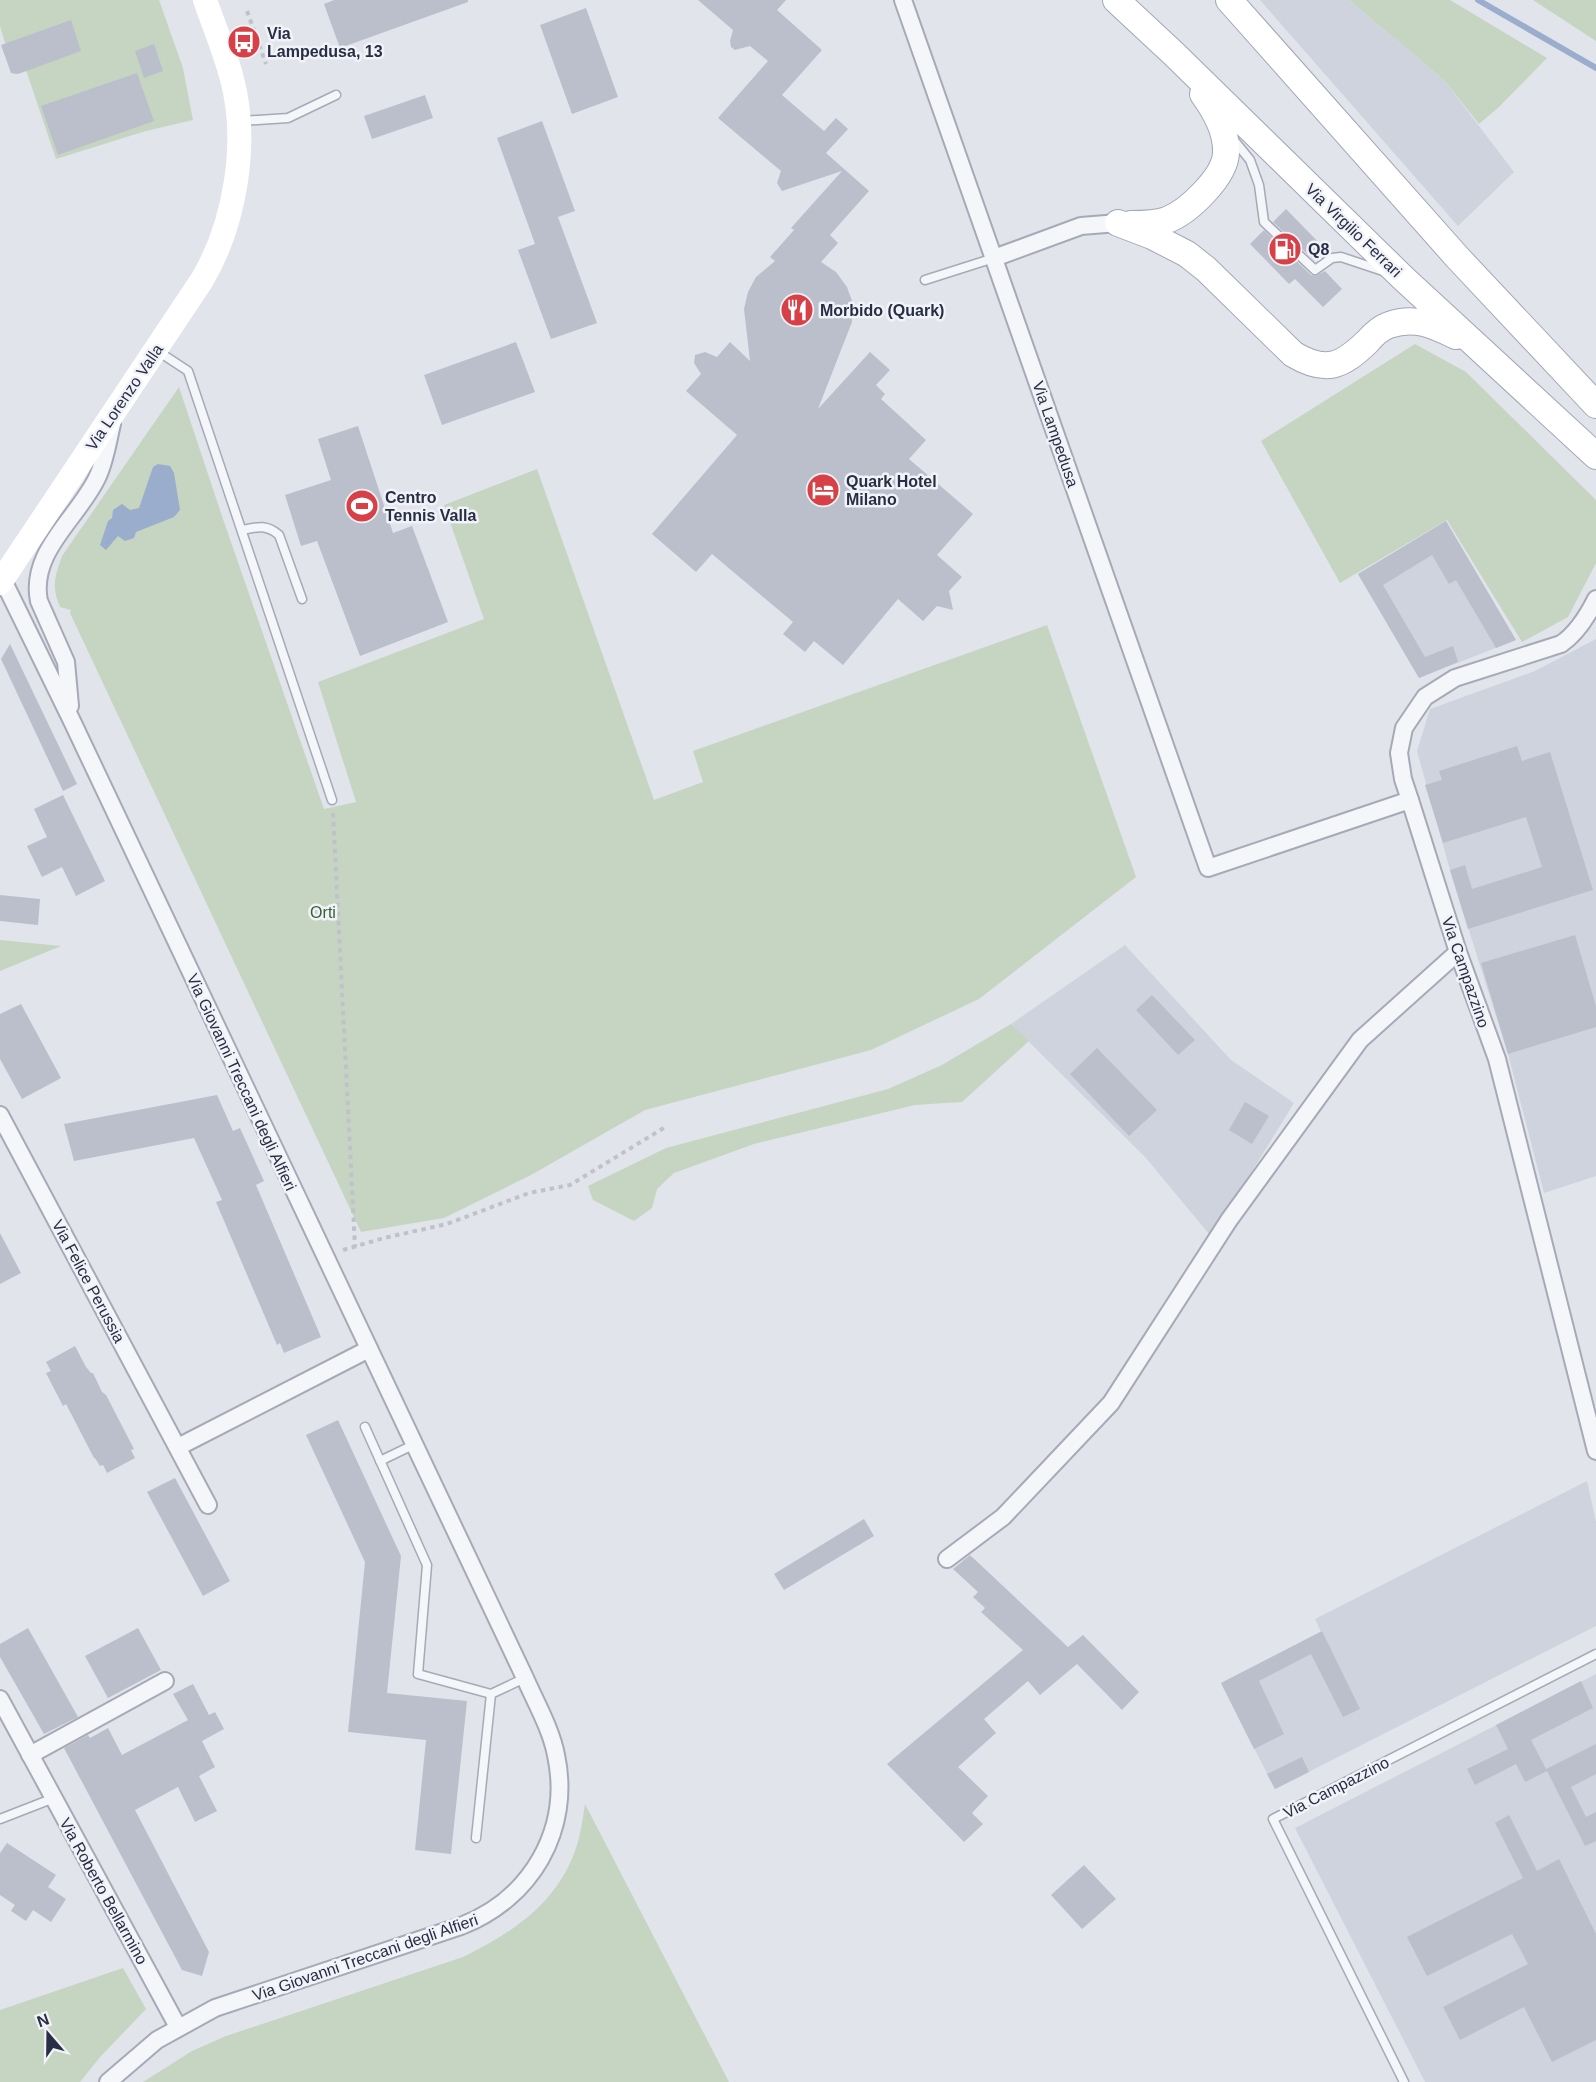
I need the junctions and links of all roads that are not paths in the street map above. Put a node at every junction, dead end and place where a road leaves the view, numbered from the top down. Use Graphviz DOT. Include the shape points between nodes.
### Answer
graph roads {
  1 [pos="205,0"];
  2 [pos="903,0"];
  3 [pos="1116,0"];
  4 [pos="1229,0"];
  5 [pos="1174,54"];
  6 [pos="336,95"];
  7 [pos="238,121"];
  8 [pos="1221,125"];
  9 [pos="1118,223"];
  10 [pos="994,258"];
  11 [pos="1402,277"];
  12 [pos="925,280"];
  13 [pos="1474,345"];
  14 [pos="156,350"];
  15 [pos="1596,405"];
  16 [pos="117,408"];
  17 [pos="1596,456"];
  18 [pos="242,530"];
  19 [pos="1,578"];
  20 [pos="302,599"];
  21 [pos="1596,599"];
  22 [pos="71,719"];
  23 [pos="332,800"];
  24 [pos="1410,800"];
  25 [pos="1458,952"];
  26 [pos="0,1114"];
  27 [pos="369,1349"];
  28 [pos="365,1426"];
  29 [pos="413,1444"];
  30 [pos="178,1447"];
  31 [pos="1596,1451"];
  32 [pos="380,1461"];
  33 [pos="208,1505"];
  34 [pos="947,1559"];
  35 [pos="1596,1654"];
  36 [pos="525,1678"];
  37 [pos="165,1681"];
  38 [pos="491,1694"];
  39 [pos="0,1699"];
  40 [pos="30,1755"];
  41 [pos="54,1798"];
  42 [pos="0,1819"];
  43 [pos="476,1838"];
  44 [pos="178,2027"];
  45 [pos="108,2082"];
  46 [pos="1404,2082"];
  1 -- 7 [label="main road" via="232,80"];
  2 -- 10 [label="street, Via Lampedusa"];
  3 -- 5 [label="main road, Via Virgilio Ferrari"];
  4 -- 15 [label="main road" via="1457,257"];
  5 -- 8 [label="main road"];
  5 -- 11 [label="main road, Via Virgilio Ferrari"];
  6 -- 7 [label="lane" via="288,118"];
  7 -- 14 [label="main road, Via Lorenzo Valla" via="232,203 223,237 209,268"];
  8 -- 9 [label="main road" via="1225,160 1216,178 1185,211 1152,224"];
  8 -- 11 [label="lane" via="1250,160 1259,185 1264,222 1315,270 1332,258 1341,257"];
  9 -- 10 [label="street" via="1081,226"];
  9 -- 13 [label="main road" via="1187,254 1306,363 1322,366 1350,358 1376,333 1401,322 1429,323"];
  10 -- 12 [label="lane"];
  10 -- 24 [label="street, Via Lampedusa" via="1208,868"];
  11 -- 13 [label="main road, Via Virgilio Ferrari"];
  13 -- 17 [label="main road, Via Virgilio Ferrari"];
  14 -- 16 [label="main road, Via Lorenzo Valla"];
  14 -- 18 [label="lane" via="188,370"];
  16 -- 19 [label="main road, Via Lorenzo Valla"];
  16 -- 22 [label="street, Via Giovanni Treccani degli Alfieri" via="98,477 38,571 39,601 66,662"];
  18 -- 20 [label="lane" via="271,528 279,535"];
  18 -- 23 [label="lane"];
  19 -- 22 [label="street, Via Giovanni Treccani degli Alfieri"];
  21 -- 24 [label="street, Via Campazzino" via="1590,612 1561,644 1455,678 1425,697 1404,728 1399,753"];
  22 -- 27 [label="street, Via Giovanni Treccani degli Alfieri"];
  24 -- 25 [label="street, Via Campazzino"];
  25 -- 31 [label="street, Via Campazzino" via="1497,1059"];
  25 -- 34 [label="street" via="1360,1040 1229,1220 1110,1403 1003,1517"];
  26 -- 30 [label="street, Via Felice Perussia"];
  27 -- 29 [label="street, Via Giovanni Treccani degli Alfieri"];
  27 -- 30 [label="street"];
  28 -- 32 [label="lane"];
  29 -- 32 [label="lane"];
  29 -- 36 [label="street, Via Giovanni Treccani degli Alfieri"];
  30 -- 33 [label="street, Via Felice Perussia"];
  32 -- 38 [label="lane" via="427,1564 418,1674"];
  35 -- 46 [label="lane, Via Campazzino" via="1274,1819"];
  36 -- 38 [label="lane"];
  36 -- 44 [label="street, Via Giovanni Treccani degli Alfieri" via="556,1754 559,1800 544,1855 512,1895 474,1921 215,2008"];
  37 -- 40 [label="street"];
  38 -- 43 [label="lane"];
  39 -- 40 [label="street, Via Roberto Bellarmino"];
  40 -- 41 [label="street, Via Roberto Bellarmino"];
  41 -- 42 [label="lane"];
  41 -- 44 [label="street, Via Roberto Bellarmino"];
  44 -- 45 [label="street, Via Giovanni Treccani degli Alfieri"];
}
